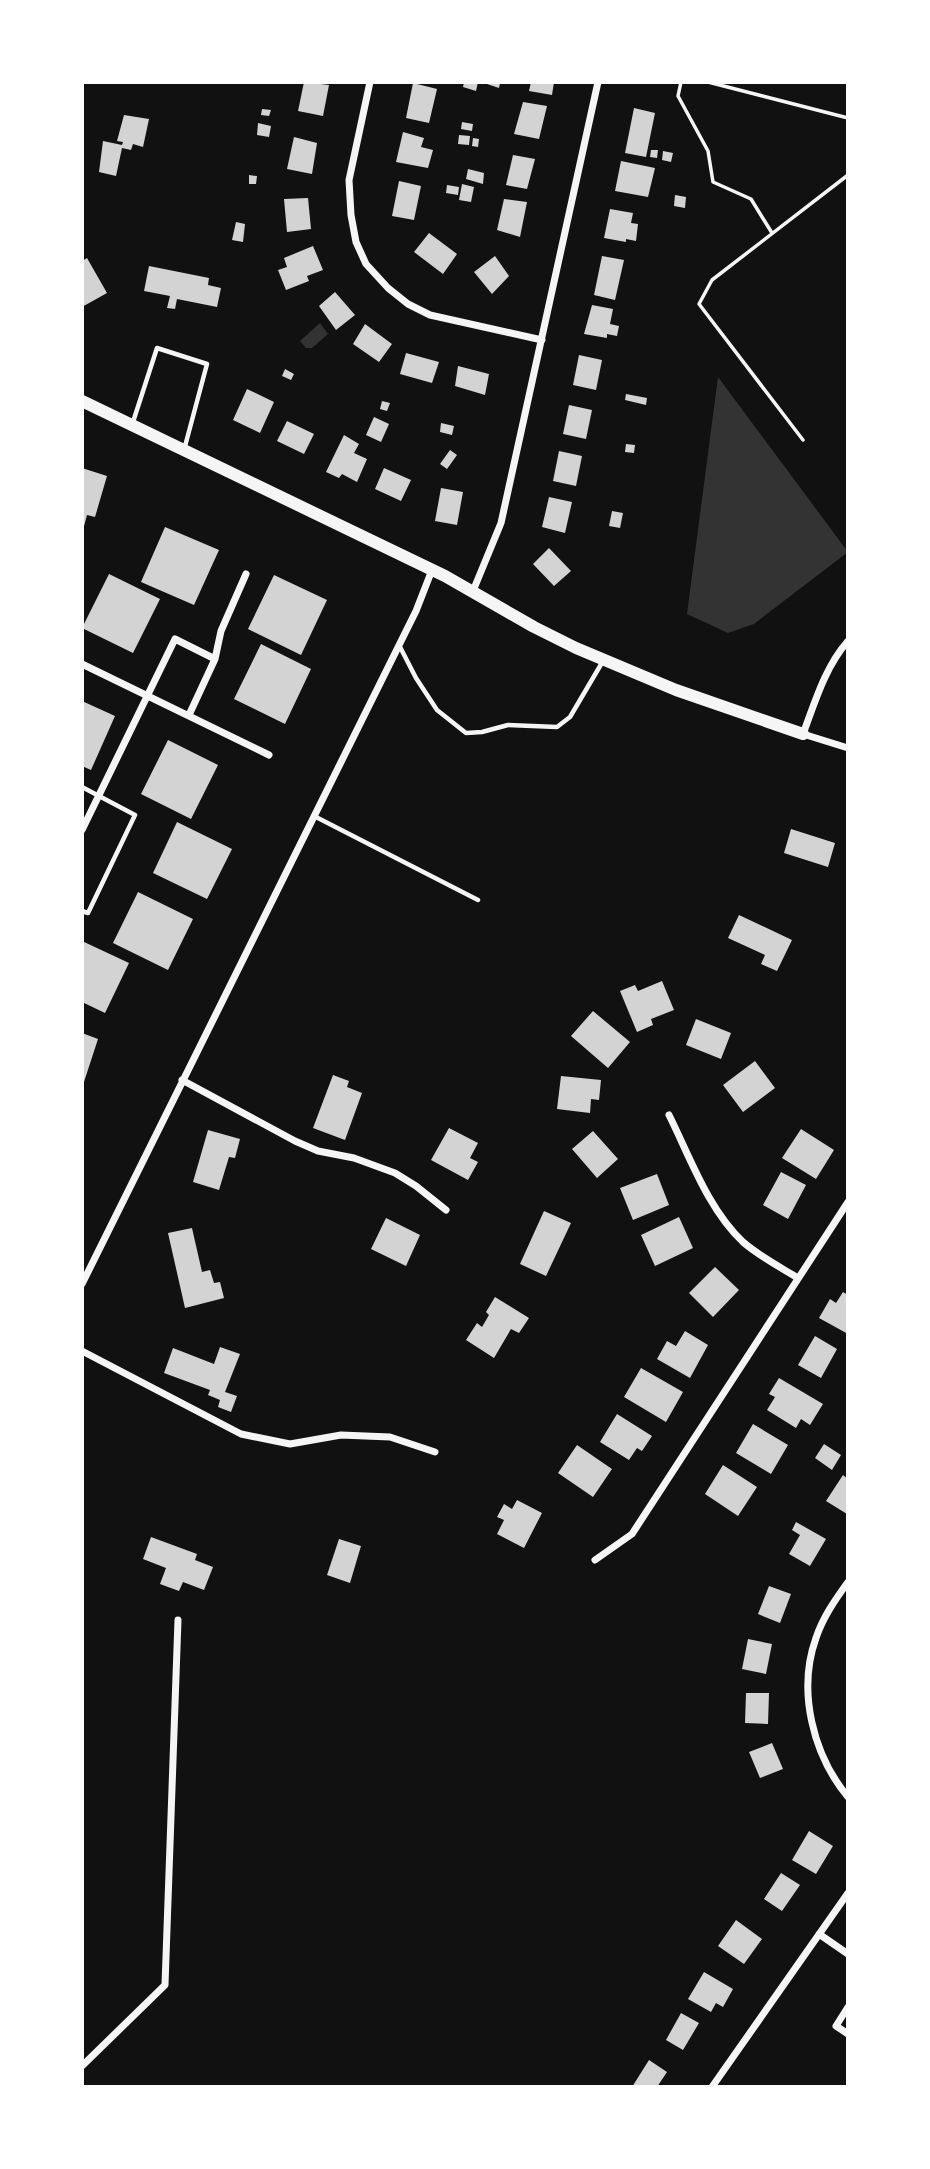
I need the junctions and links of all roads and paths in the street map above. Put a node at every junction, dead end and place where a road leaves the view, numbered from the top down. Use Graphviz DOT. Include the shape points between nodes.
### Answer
graph roads {
  1 [pos="370,82"];
  2 [pos="598,82"];
  3 [pos="681,82"];
  4 [pos="708,82"];
  5 [pos="848,118"];
  6 [pos="848,175"];
  7 [pos="772,233"];
  8 [pos="542,340"];
  9 [pos="82,401"];
  10 [pos="132,425"];
  11 [pos="803,440"];
  12 [pos="184,450"];
  13 [pos="432,570"];
  14 [pos="246,574"];
  15 [pos="473,591"];
  16 [pos="848,641"];
  17 [pos="399,644"];
  18 [pos="215,659"];
  19 [pos="603,661"];
  20 [pos="82,664"];
  21 [pos="149,696"];
  22 [pos="189,715"];
  23 [pos="803,734"];
  24 [pos="848,748"];
  25 [pos="269,755"];
  26 [pos="82,787"];
  27 [pos="99,794"];
  28 [pos="313,816"];
  29 [pos="82,830"];
  30 [pos="478,900"];
  31 [pos="82,911"];
  32 [pos="182,1080"];
  33 [pos="669,1115"];
  34 [pos="848,1202"];
  35 [pos="446,1210"];
  36 [pos="798,1278"];
  37 [pos="82,1284"];
  38 [pos="82,1350"];
  39 [pos="435,1452"];
  40 [pos="595,1560"];
  41 [pos="848,1582"];
  42 [pos="178,1620"];
  43 [pos="848,1797"];
  44 [pos="848,1893"];
  45 [pos="819,1934"];
  46 [pos="848,1954"];
  47 [pos="848,2007"];
  48 [pos="848,2034"];
  49 [pos="82,2066"];
  50 [pos="712,2087"];
  1 -- 8 [label="street" via="349,180 356,242 366,264 388,288 430,316"];
  2 -- 8 [label="street"];
  3 -- 7 [label="path" via="678,96 708,151 713,181 751,199"];
  4 -- 5 [label="path"];
  6 -- 7 [label="path"];
  7 -- 11 [label="path" via="712,280 699,304"];
  8 -- 15 [label="street" via="501,523"];
  9 -- 10 [label="street"];
  10 -- 12 [label="street"];
  10 -- 12 [label="lane" via="157,348 207,364"];
  12 -- 13 [label="street"];
  13 -- 15 [label="street"];
  13 -- 17 [label="street"];
  14 -- 18 [label="street" via="221,631"];
  15 -- 19 [label="street"];
  16 -- 23 [label="street" via="822,683"];
  17 -- 19 [label="lane" via="437,710 467,733 508,725 557,727 570,717"];
  17 -- 28 [label="street"];
  18 -- 21 [label="street" via="175,639"];
  18 -- 22 [label="street"];
  19 -- 23 [label="street"];
  20 -- 21 [label="street"];
  21 -- 22 [label="street"];
  21 -- 27 [label="street"];
  22 -- 25 [label="street"];
  23 -- 24 [label="street"];
  26 -- 27 [label="lane"];
  27 -- 29 [label="street"];
  27 -- 31 [label="lane" via="135,815 88,913"];
  28 -- 30 [label="lane"];
  28 -- 32 [label="street"];
  32 -- 35 [label="street" via="295,1141 394,1173"];
  32 -- 37 [label="street"];
  33 -- 36 [label="street" via="723,1219 744,1243"];
  34 -- 36 [label="street"];
  36 -- 40 [label="street" via="632,1534"];
  38 -- 39 [label="street" via="241,1434 290,1444 341,1435 390,1437"];
  41 -- 43 [label="street" via="824,1616 814,1641 808,1693 817,1741"];
  42 -- 49 [label="street" via="165,1985"];
  44 -- 45 [label="street"];
  45 -- 46 [label="street"];
  45 -- 50 [label="street"];
  47 -- 48 [label="street" via="835,2026"];
}
